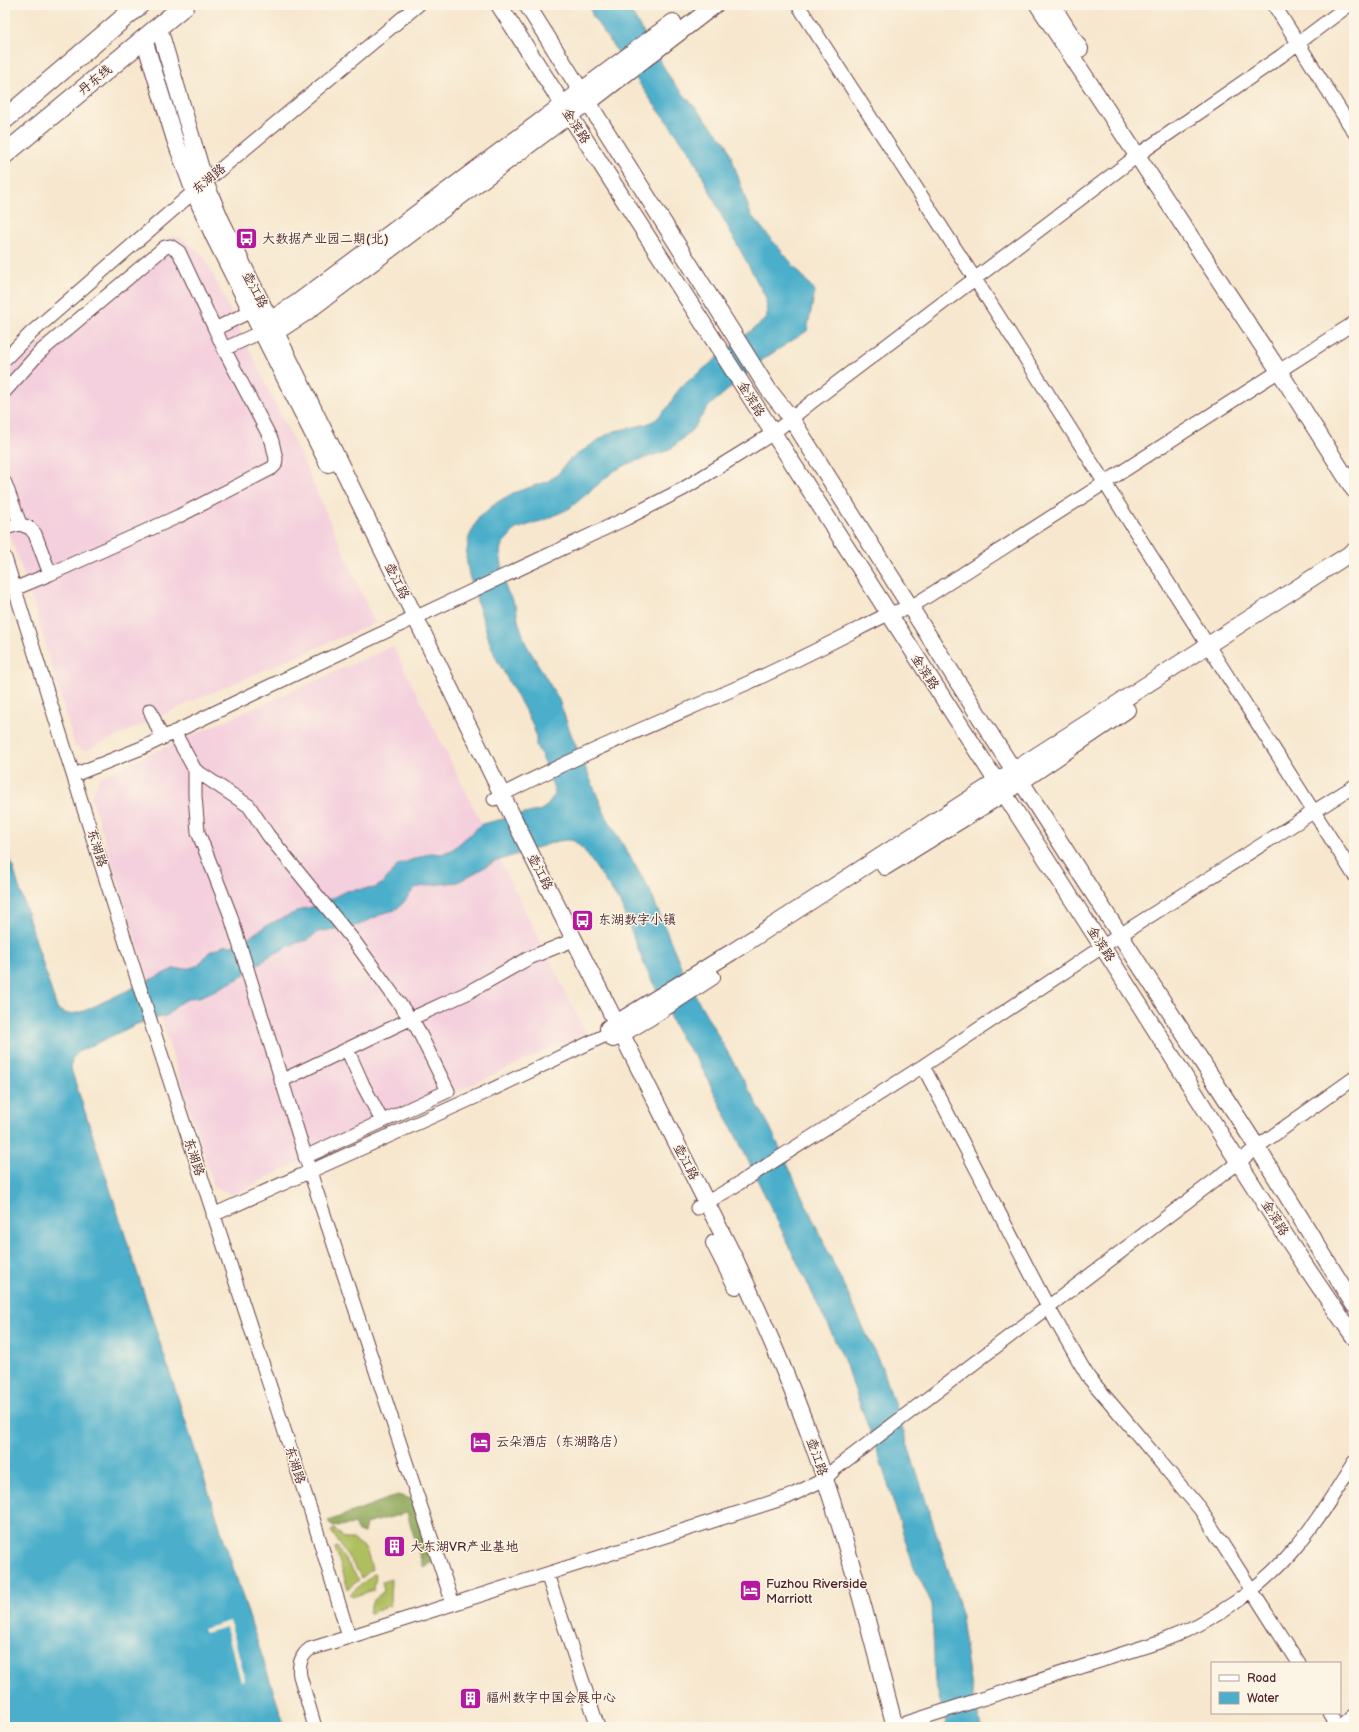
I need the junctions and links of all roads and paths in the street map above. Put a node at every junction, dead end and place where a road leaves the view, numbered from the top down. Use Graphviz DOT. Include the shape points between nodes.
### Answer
graph roads {
  1 [pos="139,5"];
  2 [pos="185,5"];
  3 [pos="418,5"];
  4 [pos="499,5"];
  5 [pos="528,5"];
  6 [pos="697,5"];
  7 [pos="715,5"];
  8 [pos="798,5"];
  9 [pos="1038,5"];
  10 [pos="1052,5"];
  11 [pos="1274,5"];
  12 [pos="1349,5"];
  13 [pos="158,28"];
  14 [pos="671,31"];
  15 [pos="144,39"];
  16 [pos="1298,44"];
  17 [pos="585,97"];
  18 [pos="566,110"];
  19 [pos="5,119"];
  20 [pos="1354,132"];
  21 [pos="1141,153"];
  22 [pos="5,154"];
  23 [pos="199,187"];
  24 [pos="975,279"];
  25 [pos="251,311"];
  26 [pos="1354,323"];
  27 [pos="215,329"];
  28 [pos="266,330"];
  29 [pos="224,349"];
  30 [pos="5,359"];
  31 [pos="1282,369"];
  32 [pos="5,391"];
  33 [pos="791,418"];
  34 [pos="772,434"];
  35 [pos="1354,472"];
  36 [pos="5,483"];
  37 [pos="1104,484"];
  38 [pos="1354,490"];
  39 [pos="20,524"];
  40 [pos="5,528"];
  41 [pos="1354,551"];
  42 [pos="5,558"];
  43 [pos="1354,564"];
  44 [pos="50,574"];
  45 [pos="14,589"];
  46 [pos="911,607"];
  47 [pos="888,614"];
  48 [pos="411,620"];
  49 [pos="1210,649"];
  50 [pos="150,710"];
  51 [pos="174,732"];
  52 [pos="162,738"];
  53 [pos="195,770"];
  54 [pos="74,774"];
  55 [pos="1018,776"];
  56 [pos="1354,786"];
  57 [pos="999,788"];
  58 [pos="501,803"];
  59 [pos="1313,812"];
  60 [pos="528,858"];
  61 [pos="1354,876"];
  62 [pos="1120,935"];
  63 [pos="566,943"];
  64 [pos="1103,947"];
  65 [pos="410,1019"];
  66 [pos="614,1031"];
  67 [pos="347,1049"];
  68 [pos="923,1066"];
  69 [pos="1354,1078"];
  70 [pos="281,1082"];
  71 [pos="1229,1105"];
  72 [pos="1212,1118"];
  73 [pos="382,1121"];
  74 [pos="1257,1147"];
  75 [pos="306,1157"];
  76 [pos="1239,1162"];
  77 [pos="310,1172"];
  78 [pos="1281,1188"];
  79 [pos="1263,1200"];
  80 [pos="702,1205"];
  81 [pos="213,1215"];
  82 [pos="1354,1305"];
  83 [pos="1048,1307"];
  84 [pos="1354,1337"];
  85 [pos="1354,1462"];
  86 [pos="820,1482"];
  87 [pos="547,1574"];
  88 [pos="1252,1589"];
  89 [pos="453,1604"];
  90 [pos="349,1637"];
  91 [pos="1297,1662"];
  92 [pos="1331,1714"];
  93 [pos="1354,1714"];
  94 [pos="315,1727"];
  95 [pos="598,1727"];
  96 [pos="884,1727"];
  97 [pos="894,1727"];
  98 [pos="1339,1727"];
  1 -- 19 [label="highway"];
  2 -- 13 [label="highway, 丹东线"];
  3 -- 23 [label="street, 东湖路"];
  4 -- 18 [label="main road, 金滨路"];
  5 -- 17 [label="main road, 金滨路"];
  6 -- 14 [label="main road"];
  7 -- 14 [label="main road"];
  8 -- 24 [label="street"];
  9 -- 21 [label="main road"];
  10 -- 21 [label="main road"];
  11 -- 16 [label="street"];
  12 -- 16 [label="street"];
  13 -- 15 [label="highway, 丹东线"];
  13 -- 23 [label="main road, 壶江路"];
  14 -- 17 [label="main road"];
  15 -- 22 [label="highway, 丹东线"];
  15 -- 23 [label="main road, 壶江路" via="175,140"];
  16 -- 20 [label="street"];
  16 -- 21 [label="street"];
  17 -- 18 [label="main road"];
  17 -- 33 [label="main road, 金滨路" via="768,389"];
  18 -- 28 [label="main road"];
  18 -- 34 [label="main road, 金滨路"];
  21 -- 24 [label="street"];
  21 -- 31 [label="main road"];
  23 -- 25 [label="main road, 壶江路" via="214,237"];
  23 -- 28 [label="main road, 壶江路" via="221,220"];
  23 -- 30 [label="street, 东湖路" via="30,334"];
  24 -- 33 [label="street"];
  24 -- 37 [label="street"];
  25 -- 27 [label="street"];
  25 -- 28 [label="main road, 壶江路"];
  26 -- 31 [label="street"];
  27 -- 29 [label="street"];
  27 -- 32 [label="street" via="179,252 170,246 165,247 40,352"];
  28 -- 29 [label="street"];
  28 -- 48 [label="main road, 壶江路"];
  29 -- 44 [label="street" via="272,441 275,465 179,516"];
  31 -- 35 [label="main road"];
  31 -- 37 [label="street"];
  31 -- 38 [label="main road"];
  33 -- 34 [label="street"];
  33 -- 46 [label="main road, 金滨路"];
  34 -- 47 [label="main road, 金滨路"];
  34 -- 48 [label="street" via="683,489 627,518"];
  36 -- 39 [label="street"];
  37 -- 46 [label="street"];
  37 -- 49 [label="street"];
  39 -- 40 [label="street"];
  39 -- 44 [label="street" via="30,528 35,534"];
  41 -- 49 [label="main road"];
  42 -- 45 [label="street, 东湖路"];
  43 -- 49 [label="main road"];
  44 -- 45 [label="street"];
  45 -- 54 [label="street, 东湖路"];
  46 -- 47 [label="street"];
  46 -- 55 [label="main road, 金滨路"];
  47 -- 57 [label="main road, 金滨路"];
  47 -- 58 [label="street" via="751,681 526,782"];
  48 -- 51 [label="street"];
  48 -- 58 [label="main road, 壶江路"];
  49 -- 55 [label="main road"];
  49 -- 59 [label="street"];
  50 -- 52 [label="street"];
  51 -- 52 [label="street"];
  51 -- 53 [label="street"];
  52 -- 54 [label="street"];
  53 -- 65 [label="street" via="249,806 268,836 354,941"];
  53 -- 70 [label="street" via="198,832 230,914"];
  54 -- 81 [label="street, 东湖路"];
  55 -- 57 [label="main road"];
  55 -- 62 [label="main road, 金滨路"];
  56 -- 59 [label="street"];
  57 -- 64 [label="main road, 金滨路"];
  57 -- 66 [label="main road"];
  58 -- 60 [label="main road, 壶江路"];
  59 -- 61 [label="street"];
  59 -- 62 [label="street"];
  60 -- 63 [label="main road, 壶江路"];
  60 -- 66 [label="main road, 壶江路"];
  62 -- 64 [label="street"];
  62 -- 71 [label="main road, 金滨路"];
  63 -- 65 [label="street" via="529,958 465,994"];
  63 -- 66 [label="main road, 壶江路"];
  64 -- 68 [label="street"];
  64 -- 72 [label="main road, 金滨路"];
  65 -- 67 [label="street"];
  65 -- 73 [label="street" via="448,1091"];
  66 -- 77 [label="street"];
  66 -- 80 [label="main road, 壶江路"];
  67 -- 70 [label="street"];
  67 -- 73 [label="street"];
  68 -- 80 [label="street"];
  68 -- 83 [label="street"];
  69 -- 74 [label="street"];
  70 -- 75 [label="street"];
  71 -- 72 [label="main road"];
  71 -- 74 [label="main road, 金滨路"];
  72 -- 76 [label="main road, 金滨路"];
  73 -- 75 [label="street"];
  74 -- 76 [label="street"];
  74 -- 78 [label="main road, 金滨路"];
  75 -- 77 [label="street"];
  76 -- 79 [label="main road, 金滨路"];
  76 -- 83 [label="street"];
  77 -- 81 [label="street"];
  77 -- 89 [label="street"];
  78 -- 79 [label="main road"];
  78 -- 82 [label="main road, 金滨路"];
  79 -- 84 [label="main road, 金滨路"];
  80 -- 86 [label="main road, 壶江路"];
  81 -- 90 [label="street, 东湖路"];
  83 -- 86 [label="street"];
  83 -- 88 [label="street" via="1089,1378 1200,1509"];
  85 -- 88 [label="street" via="1300,1543"];
  86 -- 87 [label="street" via="788,1497"];
  86 -- 96 [label="main road, 壶江路"];
  86 -- 97 [label="main road, 壶江路" via="864,1611"];
  87 -- 89 [label="street"];
  87 -- 95 [label="street"];
  88 -- 91 [label="street"];
  88 -- 97 [label="street" via="1215,1616 1174,1636"];
  89 -- 90 [label="street"];
  90 -- 94 [label="street" via="310,1649 301,1660 300,1676"];
  92 -- 98 [label="street"];
  93 -- 98 [label="street"];
}
